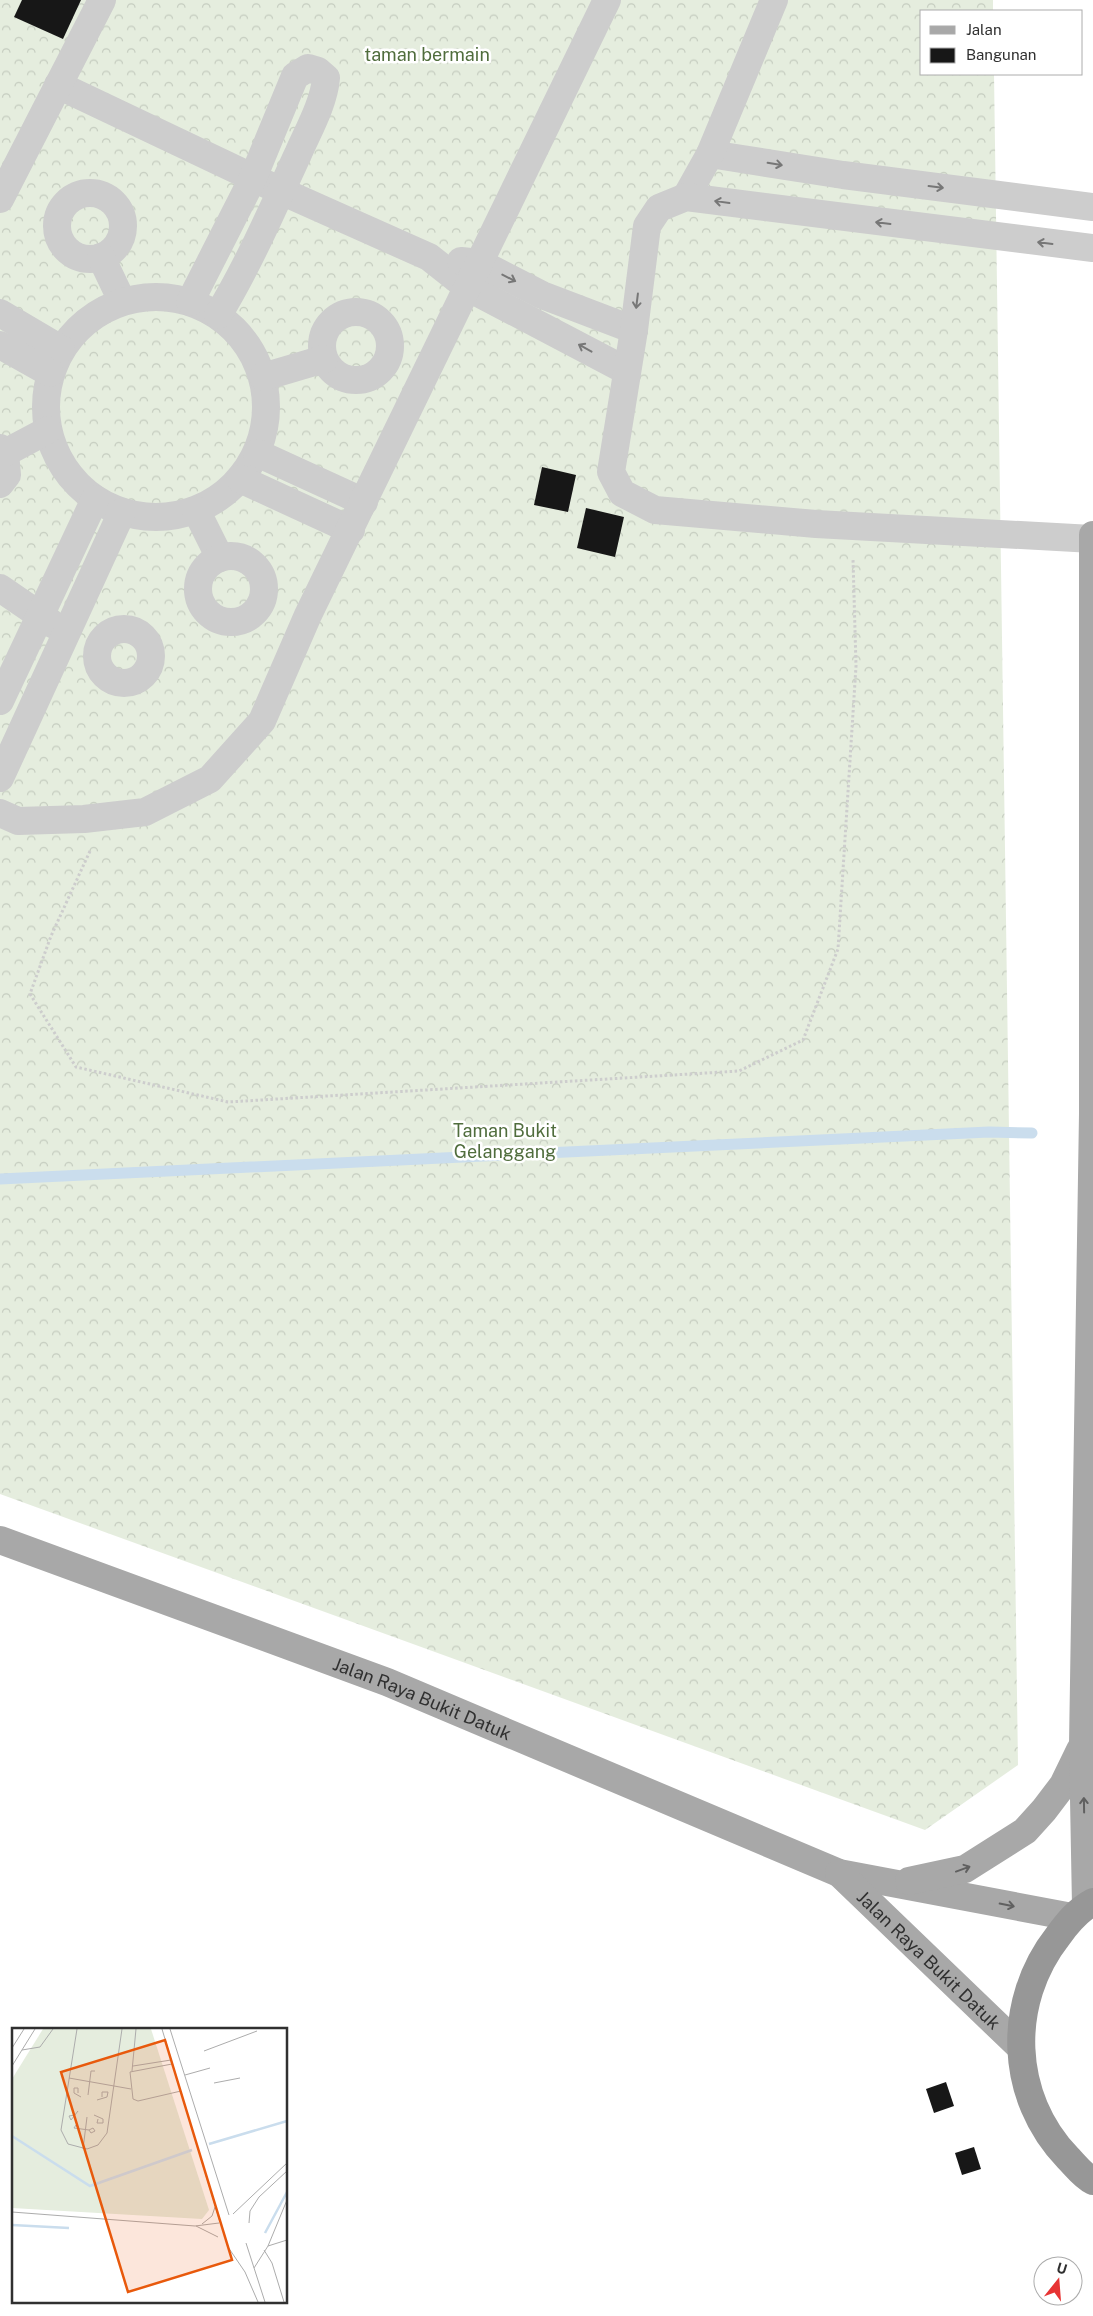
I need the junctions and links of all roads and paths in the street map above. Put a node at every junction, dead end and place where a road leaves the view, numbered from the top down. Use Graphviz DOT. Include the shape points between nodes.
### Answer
graph roads {
  1 [pos="102,0"];
  2 [pos="607,0"];
  3 [pos="774,0"];
  4 [pos="58,85"];
  5 [pos="710,154"];
  6 [pos="843,175"];
  7 [pos="253,178"];
  8 [pos="281,191"];
  9 [pos="686,198"];
  10 [pos="0,199"];
  11 [pos="1093,207"];
  12 [pos="840,218"];
  13 [pos="1093,248"];
  14 [pos="101,257"];
  15 [pos="430,257"];
  16 [pos="480,263"];
  17 [pos="467,287"];
  18 [pos="122,301"];
  19 [pos="190,302"];
  20 [pos="0,313"];
  21 [pos="218,315"];
  22 [pos="634,330"];
  23 [pos="0,345"];
  24 [pos="324,359"];
  25 [pos="56,361"];
  26 [pos="628,371"];
  27 [pos="263,377"];
  28 [pos="48,430"];
  29 [pos="2,450"];
  30 [pos="258,453"];
  31 [pos="240,479"];
  32 [pos="0,484"];
  33 [pos="95,500"];
  34 [pos="364,502"];
  35 [pos="196,510"];
  36 [pos="122,512"];
  37 [pos="852,526"];
  38 [pos="351,530"];
  39 [pos="1093,535"];
  40 [pos="1093,539"];
  41 [pos="220,558"];
  42 [pos="0,573"];
  43 [pos="0,584"];
  44 [pos="0,588"];
  45 [pos="40,617"];
  46 [pos="67,632"];
  47 [pos="99,644"];
  48 [pos="0,701"];
  49 [pos="0,778"];
  50 [pos="0,813"];
  51 [pos="106,816"];
  52 [pos="0,1540"];
  53 [pos="1083,1745"];
  54 [pos="839,1872"];
  55 [pos="898,1884"];
  56 [pos="1084,1908"];
  57 [pos="1020,2047"];
  58 [pos="1091,2185"];
  1 -- 4 [label="lane"];
  2 -- 16 [label="lane"];
  3 -- 5 [label="lane"];
  4 -- 7 [label="lane"];
  4 -- 10 [label="lane"];
  5 -- 6 [label="lane, one-way"];
  5 -- 9 [label="lane"];
  6 -- 11 [label="lane, one-way"];
  6 -- 12 [label="lane"];
  7 -- 8 [label="lane"];
  7 -- 8 [label="lane" via="295,76 308,68 318,71 326,78 326,87"];
  7 -- 19 [label="lane"];
  8 -- 15 [label="lane"];
  8 -- 21 [label="lane"];
  12 -- 9 [label="lane, one-way"];
  9 -- 22 [label="lane, one-way" via="659,208 647,226"];
  13 -- 12 [label="lane, one-way"];
  14 -- 18 [label="lane"];
  15 -- 16 [label="lane"];
  15 -- 17 [label="lane"];
  16 -- 17 [label="lane"];
  16 -- 22 [label="lane, one-way" via="542,295"];
  26 -- 17 [label="lane, one-way"];
  17 -- 34 [label="lane"];
  18 -- 19 [label="lane" via="168,297"];
  18 -- 25 [label="lane" via="98,312 77,328"];
  19 -- 21 [label="lane"];
  20 -- 25 [label="lane"];
  21 -- 27 [label="lane" via="238,332 253,353"];
  22 -- 26 [label="lane"];
  23 -- 25 [label="lane"];
  24 -- 27 [label="lane"];
  25 -- 28 [label="lane" via="45,402"];
  26 -- 37 [label="lane" via="611,472 622,493 655,510"];
  27 -- 30 [label="lane" via="267,402 265,428"];
  28 -- 29 [label="lane"];
  28 -- 33 [label="lane" via="56,456 72,478"];
  29 -- 32 [label="lane" via="7,475"];
  30 -- 31 [label="lane"];
  30 -- 34 [label="lane"];
  31 -- 35 [label="lane" via="228,492"];
  31 -- 38 [label="lane"];
  33 -- 36 [label="lane"];
  33 -- 45 [label="lane"];
  34 -- 38 [label="lane"];
  35 -- 36 [label="lane" via="169,517"];
  35 -- 41 [label="lane"];
  36 -- 46 [label="lane"];
  37 -- 40 [label="lane"];
  37 -- 51 [label="path" via="856,666 838,949 803,1040 739,1071 228,1102 76,1067 30,994 51,936"];
  38 -- 51 [label="lane" via="292,649 262,721 210,779 145,812"];
  39 -- 40 [label="main road"];
  40 -- 53 [label="main road" via="1093,1114"];
  42 -- 43 [label="lane"];
  44 -- 45 [label="lane"];
  45 -- 46 [label="lane"];
  45 -- 48 [label="lane"];
  46 -- 47 [label="lane"];
  46 -- 49 [label="lane"];
  50 -- 51 [label="lane" via="18,821"];
  52 -- 54 [label="main road, Jalan Raya Bukit Datuk" via="387,1682"];
  55 -- 53 [label="main road, one-way" via="965,1869 1025,1831 1063,1785"];
  56 -- 53 [label="main road, one-way"];
  54 -- 55 [label="main road, Jalan Raya Bukit Datuk"];
  54 -- 57 [label="main road, Jalan Raya Bukit Datuk"];
  55 -- 56 [label="main road, Jalan Raya Bukit Datuk, one-way"];
  56 -- 57 [label="highway" via="1042,1955 1025,2000"];
  57 -- 58 [label="highway" via="1029,2097 1052,2142"];
}
